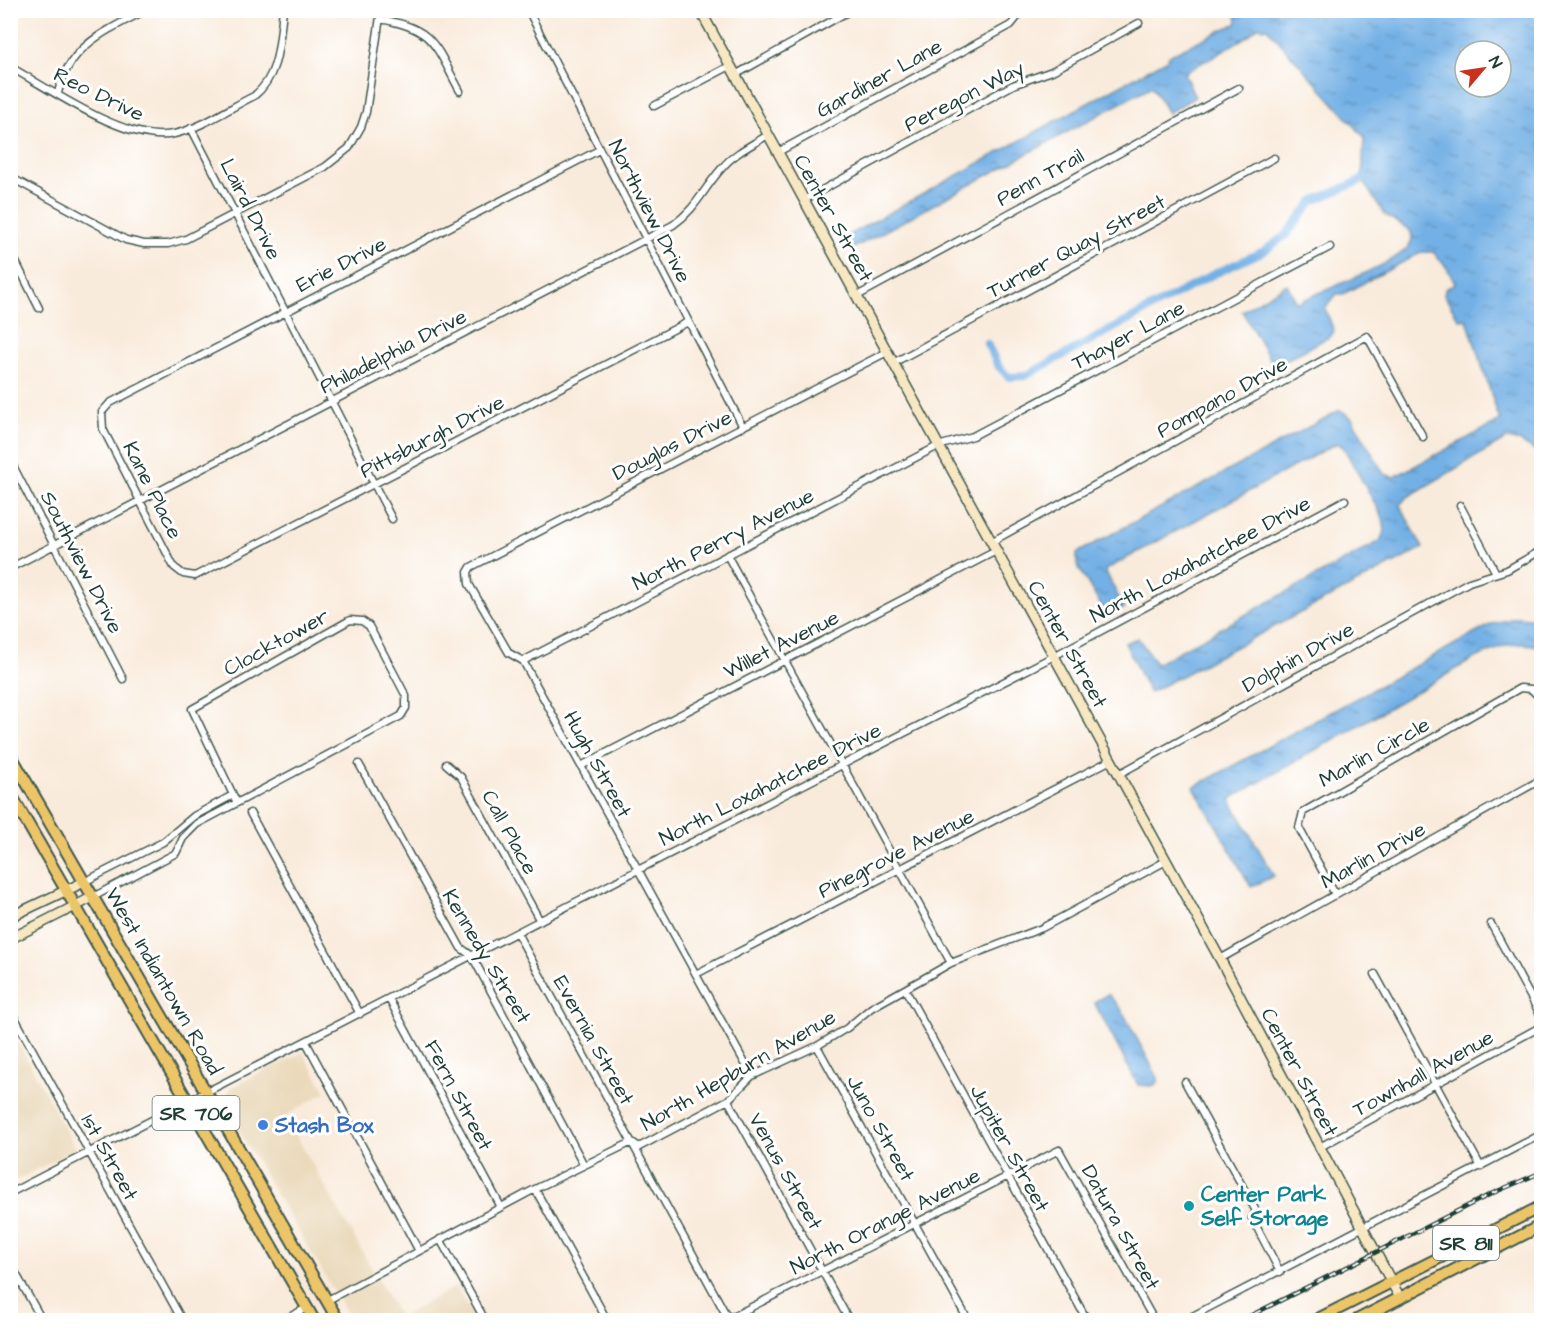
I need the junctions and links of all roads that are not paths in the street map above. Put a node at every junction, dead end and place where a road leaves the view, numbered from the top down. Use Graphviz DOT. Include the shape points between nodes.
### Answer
graph roads {
  1 [pos="146,10"];
  2 [pos="283,10"];
  3 [pos="381,10"];
  4 [pos="528,10"];
  5 [pos="700,10"];
  6 [pos="851,10"];
  7 [pos="1023,10"];
  8 [pos="380,19"];
  9 [pos="1139,23"];
  10 [pos="730,66"];
  11 [pos="10,67"];
  12 [pos="735,75"];
  13 [pos="1239,88"];
  14 [pos="460,91"];
  15 [pos="58,93"];
  16 [pos="654,106"];
  17 [pos="191,128"];
  18 [pos="768,135"];
  19 [pos="599,150"];
  20 [pos="778,152"];
  21 [pos="1274,158"];
  22 [pos="10,177"];
  23 [pos="804,200"];
  24 [pos="235,214"];
  25 [pos="646,239"];
  26 [pos="1330,247"];
  27 [pos="10,250"];
  28 [pos="856,296"];
  29 [pos="39,308"];
  30 [pos="286,312"];
  31 [pos="688,322"];
  32 [pos="887,352"];
  33 [pos="893,363"];
  34 [pos="332,401"];
  35 [pos="102,412"];
  36 [pos="742,427"];
  37 [pos="1423,437"];
  38 [pos="939,446"];
  39 [pos="10,460"];
  40 [pos="374,484"];
  41 [pos="140,500"];
  42 [pos="1345,500"];
  43 [pos="1460,505"];
  44 [pos="392,519"];
  45 [pos="991,542"];
  46 [pos="54,544"];
  47 [pos="1542,550"];
  48 [pos="996,551"];
  49 [pos="727,555"];
  50 [pos="471,567"];
  51 [pos="10,568"];
  52 [pos="1496,573"];
  53 [pos="189,576"];
  54 [pos="1054,656"];
  55 [pos="785,660"];
  56 [pos="523,661"];
  57 [pos="123,679"];
  58 [pos="1542,700"];
  59 [pos="10,754"];
  60 [pos="1111,760"];
  61 [pos="359,764"];
  62 [pos="446,764"];
  63 [pos="843,764"];
  64 [pos="581,766"];
  65 [pos="1119,774"];
  66 [pos="1542,779"];
  67 [pos="10,793"];
  68 [pos="235,798"];
  69 [pos="250,813"];
  70 [pos="1166,861"];
  71 [pos="900,869"];
  72 [pos="638,870"];
  73 [pos="84,882"];
  74 [pos="66,889"];
  75 [pos="1335,894"];
  76 [pos="93,897"];
  77 [pos="76,906"];
  78 [pos="10,917"];
  79 [pos="540,921"];
  80 [pos="1491,924"];
  81 [pos="517,933"];
  82 [pos="10,939"];
  83 [pos="472,956"];
  84 [pos="1220,959"];
  85 [pos="951,963"];
  86 [pos="1375,974"];
  87 [pos="696,975"];
  88 [pos="905,989"];
  89 [pos="389,999"];
  90 [pos="10,1009"];
  91 [pos="360,1014"];
  92 [pos="1542,1018"];
  93 [pos="1542,1026"];
  94 [pos="306,1042"];
  95 [pos="817,1046"];
  96 [pos="752,1076"];
  97 [pos="1185,1082"];
  98 [pos="1436,1086"];
  99 [pos="207,1093"];
  100 [pos="729,1100"];
  101 [pos="190,1102"];
  102 [pos="1542,1134"];
  103 [pos="632,1142"];
  104 [pos="1320,1148"];
  105 [pos="1059,1150"];
  106 [pos="89,1152"];
  107 [pos="584,1165"];
  108 [pos="1480,1167"];
  109 [pos="1006,1178"];
  110 [pos="535,1189"];
  111 [pos="10,1193"];
  112 [pos="1542,1206"];
  113 [pos="501,1207"];
  114 [pos="915,1224"];
  115 [pos="1542,1225"];
  116 [pos="1363,1229"];
  117 [pos="440,1239"];
  118 [pos="419,1251"];
  119 [pos="10,1263"];
  120 [pos="822,1271"];
  121 [pos="1280,1272"];
  122 [pos="1390,1281"];
  123 [pos="1400,1298"];
  124 [pos="326,1300"];
  125 [pos="307,1308"];
  126 [pos="42,1320"];
  127 [pos="182,1320"];
  128 [pos="283,1320"];
  129 [pos="314,1320"];
  130 [pos="338,1320"];
  131 [pos="485,1320"];
  132 [pos="607,1320"];
  133 [pos="728,1320"];
  134 [pos="849,1320"];
  135 [pos="968,1320"];
  136 [pos="1087,1320"];
  137 [pos="1154,1320"];
  138 [pos="1185,1320"];
  139 [pos="1316,1320"];
  140 [pos="1357,1320"];
  1 -- 15 [label="street" via="87,43 70,62"];
  2 -- 17 [label="street, Reo Drive" via="274,67 267,83 254,96"];
  3 -- 8 [label="street"];
  4 -- 19 [label="street, Northview Drive"];
  5 -- 10 [label="street, Center Street"];
  6 -- 12 [label="street"];
  7 -- 20 [label="street, Gardiner Lane" via="1011,25"];
  8 -- 14 [label="street" via="411,25 426,34"];
  8 -- 24 [label="street" via="366,112 349,148 326,167"];
  9 -- 23 [label="street, Peregon Way" via="1049,73 1013,86"];
  10 -- 12 [label="street, Center Street"];
  10 -- 16 [label="street"];
  11 -- 15 [label="street, Reo Drive"];
  12 -- 18 [label="street, Center Street"];
  13 -- 28 [label="street, Penn Trail"];
  15 -- 17 [label="street, Reo Drive" via="132,132 162,135"];
  17 -- 24 [label="street, Laird Drive"];
  18 -- 20 [label="street, Center Street"];
  18 -- 25 [label="street, Philadelphia Drive" via="732,157 681,219"];
  19 -- 25 [label="street, Northview Drive"];
  19 -- 30 [label="street, Erie Drive"];
  20 -- 23 [label="street, Center Street"];
  21 -- 33 [label="street, Turner Quay Street"];
  22 -- 24 [label="street" via="120,237 144,244 180,241"];
  23 -- 28 [label="street, Center Street"];
  24 -- 30 [label="street, Laird Drive"];
  25 -- 31 [label="street, Northview Drive"];
  25 -- 34 [label="street, Philadelphia Drive"];
  26 -- 38 [label="street, Thayer Lane" via="973,436"];
  27 -- 29 [label="street"];
  28 -- 32 [label="street, Center Street"];
  30 -- 34 [label="street, Laird Drive"];
  30 -- 35 [label="street, Erie Drive" via="110,403"];
  31 -- 36 [label="street, Northview Drive"];
  31 -- 40 [label="street, Pittsburgh Drive"];
  32 -- 33 [label="street, Center Street"];
  32 -- 36 [label="street, Douglas Drive"];
  33 -- 38 [label="street, Center Street"];
  34 -- 40 [label="street, Laird Drive"];
  34 -- 41 [label="street, Philadelphia Drive"];
  35 -- 41 [label="street, Kane Place" via="103,429"];
  36 -- 50 [label="street, Douglas Drive"];
  37 -- 45 [label="street, Pompano Drive" via="1367,336"];
  38 -- 45 [label="street, Center Street"];
  38 -- 49 [label="street, North Perry Avenue"];
  39 -- 46 [label="street, Southview Drive"];
  40 -- 44 [label="street, Laird Drive"];
  40 -- 53 [label="street, Pittsburgh Drive" via="200,574"];
  41 -- 46 [label="street, Philadelphia Drive"];
  41 -- 53 [label="street, Kane Place" via="174,567"];
  42 -- 54 [label="street, North Loxahatchee Drive"];
  43 -- 52 [label="street"];
  45 -- 48 [label="street, Center Street"];
  46 -- 51 [label="street, Philadelphia Drive"];
  46 -- 57 [label="street, Southview Drive"];
  47 -- 52 [label="street, Dolphin Drive"];
  48 -- 54 [label="street, Center Street"];
  48 -- 55 [label="street, Willet Avenue"];
  49 -- 55 [label="street"];
  49 -- 56 [label="street, North Perry Avenue"];
  50 -- 56 [label="street, Hugh Street" via="469,584 508,653"];
  52 -- 65 [label="street, Dolphin Drive" via="1469,582"];
  54 -- 60 [label="street, Center Street"];
  54 -- 63 [label="street, North Loxahatchee Drive"];
  55 -- 63 [label="street"];
  55 -- 64 [label="street, Willet Avenue"];
  56 -- 64 [label="street, Hugh Street"];
  58 -- 75 [label="street, Marlin Circle" via="1531,689 1520,688 1303,812 1299,828"];
  59 -- 73 [label="main road, West Indiantown Road / SR 706"];
  60 -- 65 [label="street, Center Street"];
  60 -- 71 [label="street, Pinegrove Avenue"];
  61 -- 83 [label="street, Kennedy Street" via="461,948"];
  62 -- 79 [label="street, Call Place" via="461,777"];
  63 -- 71 [label="street"];
  63 -- 72 [label="street, North Loxahatchee Drive"];
  64 -- 72 [label="street, Hugh Street"];
  65 -- 70 [label="street, Center Street"];
  66 -- 75 [label="street, Marlin Drive"];
  67 -- 74 [label="main road, West Indiantown Road / SR 706"];
  68 -- 68 [label="street, Clocktower" via="192,708 350,620 369,626 406,696 401,716"];
  68 -- 73 [label="street, Clocktower" via="194,816 163,842"];
  68 -- 76 [label="street, Clocktower" via="198,824 183,838 176,853"];
  69 -- 91 [label="street"];
  70 -- 84 [label="street, Center Street"];
  70 -- 85 [label="street, North Hepburn Avenue" via="1042,928"];
  71 -- 85 [label="street"];
  71 -- 87 [label="street, Pinegrove Avenue"];
  72 -- 79 [label="street, North Loxahatchee Drive"];
  72 -- 87 [label="street, Hugh Street"];
  73 -- 74 [label="street"];
  73 -- 76 [label="main road, West Indiantown Road / SR 706"];
  74 -- 77 [label="main road, West Indiantown Road / SR 706"];
  74 -- 78 [label="street"];
  75 -- 84 [label="street, Marlin Drive"];
  76 -- 77 [label="street"];
  76 -- 99 [label="main road, West Indiantown Road / SR 706"];
  77 -- 82 [label="street"];
  77 -- 101 [label="main road, West Indiantown Road / SR 706"];
  79 -- 81 [label="street, North Loxahatchee Drive"];
  80 -- 92 [label="street"];
  81 -- 83 [label="street, North Loxahatchee Drive"];
  81 -- 103 [label="street, Evernia Street"];
  83 -- 89 [label="street, North Loxahatchee Drive"];
  83 -- 107 [label="street, Kennedy Street"];
  84 -- 104 [label="street, Center Street"];
  85 -- 88 [label="street, North Hepburn Avenue"];
  86 -- 98 [label="street"];
  87 -- 96 [label="street, Hugh Street"];
  88 -- 95 [label="street, North Hepburn Avenue"];
  88 -- 109 [label="street, Jupiter Street"];
  89 -- 91 [label="street, North Loxahatchee Drive"];
  89 -- 113 [label="street, Fern Street"];
  90 -- 106 [label="street, 1st Street"];
  91 -- 94 [label="street, North Loxahatchee Drive"];
  93 -- 98 [label="street, Townhall Avenue"];
  94 -- 99 [label="street, North Loxahatchee Drive"];
  94 -- 118 [label="street"];
  95 -- 96 [label="street, North Hepburn Avenue"];
  95 -- 114 [label="street, Juno Street"];
  96 -- 100 [label="street, North Hepburn Avenue"];
  97 -- 121 [label="street" via="1256,1211 1252,1218"];
  98 -- 104 [label="street, Townhall Avenue"];
  98 -- 108 [label="street"];
  99 -- 101 [label="street, North Loxahatchee Drive"];
  99 -- 124 [label="main road, West Indiantown Road / SR 706"];
  100 -- 103 [label="street, North Hepburn Avenue" via="639,1147"];
  100 -- 120 [label="street, Venus Street"];
  101 -- 106 [label="street, North Loxahatchee Drive"];
  101 -- 125 [label="main road, West Indiantown Road / SR 706"];
  102 -- 108 [label="street"];
  103 -- 107 [label="street, North Hepburn Avenue"];
  103 -- 133 [label="street, Evernia Street"];
  104 -- 116 [label="street, Center Street"];
  105 -- 109 [label="street, North Orange Avenue"];
  105 -- 137 [label="street, Datura Street"];
  106 -- 111 [label="street, North Loxahatchee Drive"];
  106 -- 127 [label="street, 1st Street"];
  107 -- 110 [label="street, North Hepburn Avenue"];
  108 -- 116 [label="street"];
  109 -- 114 [label="street, North Orange Avenue"];
  109 -- 136 [label="street, Jupiter Street"];
  110 -- 113 [label="street, North Hepburn Avenue"];
  110 -- 132 [label="street"];
  112 -- 122 [label="main road, SR 811"];
  113 -- 117 [label="street, North Hepburn Avenue"];
  114 -- 120 [label="street, North Orange Avenue"];
  114 -- 135 [label="street, Juno Street"];
  115 -- 123 [label="main road, SR 811"];
  116 -- 121 [label="street"];
  116 -- 122 [label="street, Center Street"];
  117 -- 118 [label="street, North Hepburn Avenue"];
  117 -- 131 [label="street"];
  118 -- 124 [label="street, North Hepburn Avenue"];
  119 -- 126 [label="street"];
  120 -- 133 [label="street, North Orange Avenue"];
  120 -- 134 [label="street, Venus Street"];
  121 -- 138 [label="street"];
  122 -- 123 [label="street, Center Street"];
  122 -- 139 [label="main road, SR 811"];
  123 -- 140 [label="main road, SR 811"];
  124 -- 130 [label="main road, West Indiantown Road / SR 706"];
  125 -- 128 [label="street"];
  125 -- 129 [label="main road, West Indiantown Road / SR 706"];
}
